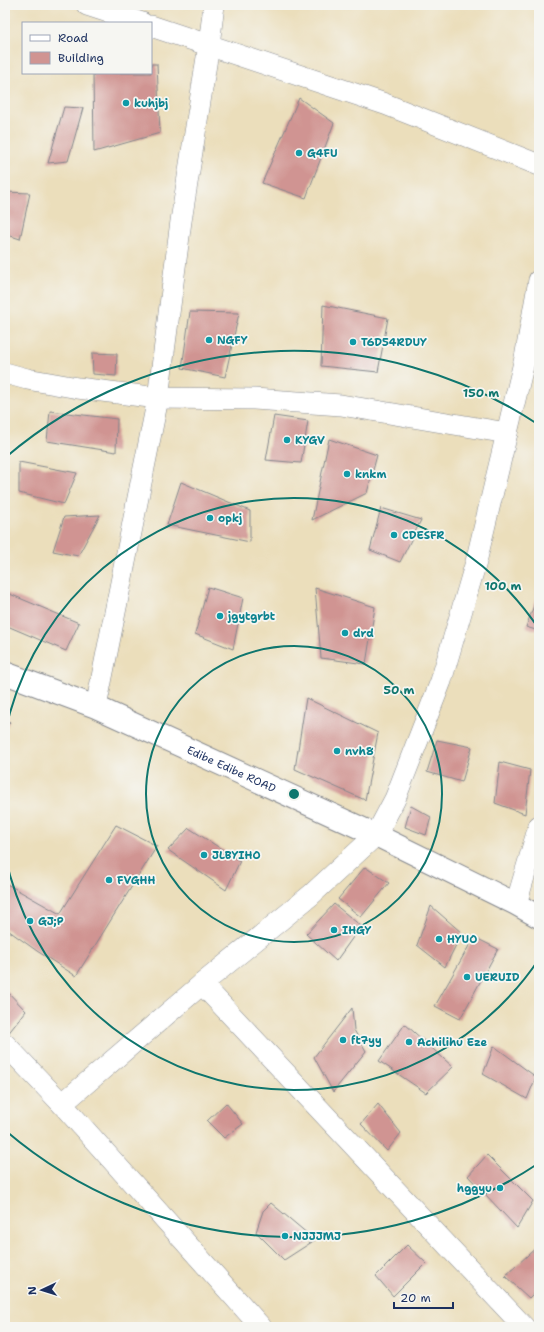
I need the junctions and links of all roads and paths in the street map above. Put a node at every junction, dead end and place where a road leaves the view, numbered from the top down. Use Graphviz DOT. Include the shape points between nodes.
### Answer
graph roads {
  1 [pos="87,5"];
  2 [pos="214,5"];
  3 [pos="139,22"];
  4 [pos="152,26"];
  5 [pos="209,45"];
  6 [pos="539,165"];
  7 [pos="539,280"];
  8 [pos="5,373"];
  9 [pos="158,398"];
  10 [pos="507,433"];
  11 [pos="5,673"];
  12 [pos="96,707"];
  13 [pos="539,826"];
  14 [pos="376,835"];
  15 [pos="516,904"];
  16 [pos="539,917"];
  17 [pos="202,984"];
  18 [pos="5,1044"];
  19 [pos="62,1104"];
  20 [pos="261,1327"];
  21 [pos="524,1327"];
  1 -- 3 [label="street"];
  2 -- 5 [label="street"];
  4 -- 5 [label="street"];
  5 -- 6 [label="street" via="385,104"];
  5 -- 9 [label="street" via="181,222"];
  7 -- 10 [label="street" via="525,358"];
  8 -- 9 [label="street" via="78,388"];
  9 -- 10 [label="street" via="293,401 341,405"];
  9 -- 12 [label="street"];
  10 -- 14 [label="street" via="476,562 441,681 400,785"];
  11 -- 12 [label="main road, Edibe Edibe ROAD"];
  12 -- 14 [label="main road, Edibe Edibe ROAD"];
  13 -- 15 [label="street"];
  14 -- 15 [label="main road, Edibe Edibe ROAD"];
  14 -- 17 [label="street" via="311,895"];
  15 -- 16 [label="main road, Edibe Edibe ROAD"];
  17 -- 19 [label="street"];
  17 -- 21 [label="street"];
  18 -- 19 [label="street"];
  19 -- 20 [label="street"];
}
